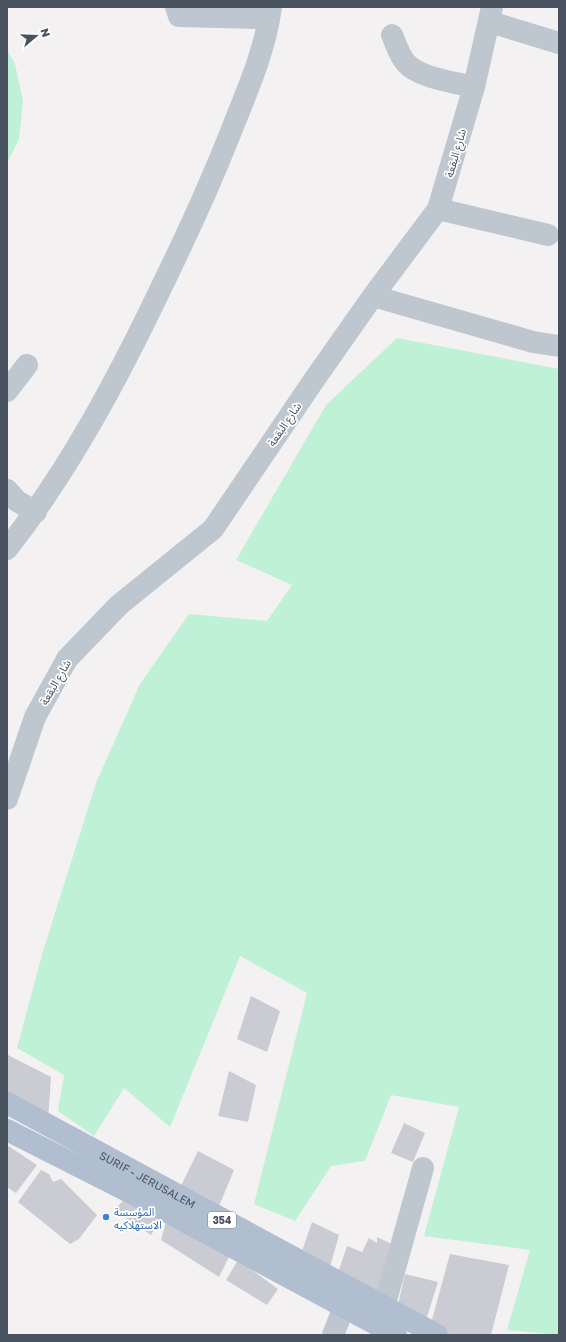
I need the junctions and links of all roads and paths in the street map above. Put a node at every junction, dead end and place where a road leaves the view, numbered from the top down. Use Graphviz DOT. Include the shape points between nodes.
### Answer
graph roads {
  1 [pos="176,7"];
  2 [pos="261,12"];
  3 [pos="491,14"];
  4 [pos="392,35"];
  5 [pos="559,43"];
  6 [pos="474,87"];
  7 [pos="438,209"];
  8 [pos="548,235"];
  9 [pos="373,296"];
  10 [pos="559,346"];
  11 [pos="27,365"];
  12 [pos="7,391"];
  13 [pos="7,490"];
  14 [pos="36,512"];
  15 [pos="7,549"];
  16 [pos="7,799"];
  17 [pos="7,1103"];
  18 [pos="7,1130"];
  19 [pos="423,1168"];
  20 [pos="344,1307"];
  21 [pos="384,1307"];
  22 [pos="333,1335"];
  23 [pos="396,1335"];
  24 [pos="437,1335"];
  1 -- 2 [label="street" via="179,16"];
  2 -- 14 [label="street" via="262,50 188,233 122,367 87,430"];
  3 -- 5 [label="street"];
  3 -- 6 [label="street, شارع البقعة"];
  4 -- 6 [label="street" via="402,58 411,68"];
  6 -- 7 [label="street, شارع البقعة"];
  7 -- 8 [label="street"];
  7 -- 9 [label="street, شارع البقعة"];
  9 -- 10 [label="street" via="533,342"];
  9 -- 16 [label="street, شارع البقعة" via="213,528 119,605 67,659 35,717"];
  11 -- 12 [label="street"];
  13 -- 14 [label="street" via="17,501"];
  14 -- 15 [label="street"];
  17 -- 21 [label="main road, SURIF - JERUSALEM / 354"];
  18 -- 20 [label="main road, SURIF - JERUSALEM / 354" via="149,1202"];
  19 -- 21 [label="street"];
  20 -- 22 [label="street"];
  20 -- 23 [label="main road, SURIF - JERUSALEM / 354"];
  21 -- 24 [label="main road, SURIF - JERUSALEM / 354"];
}
